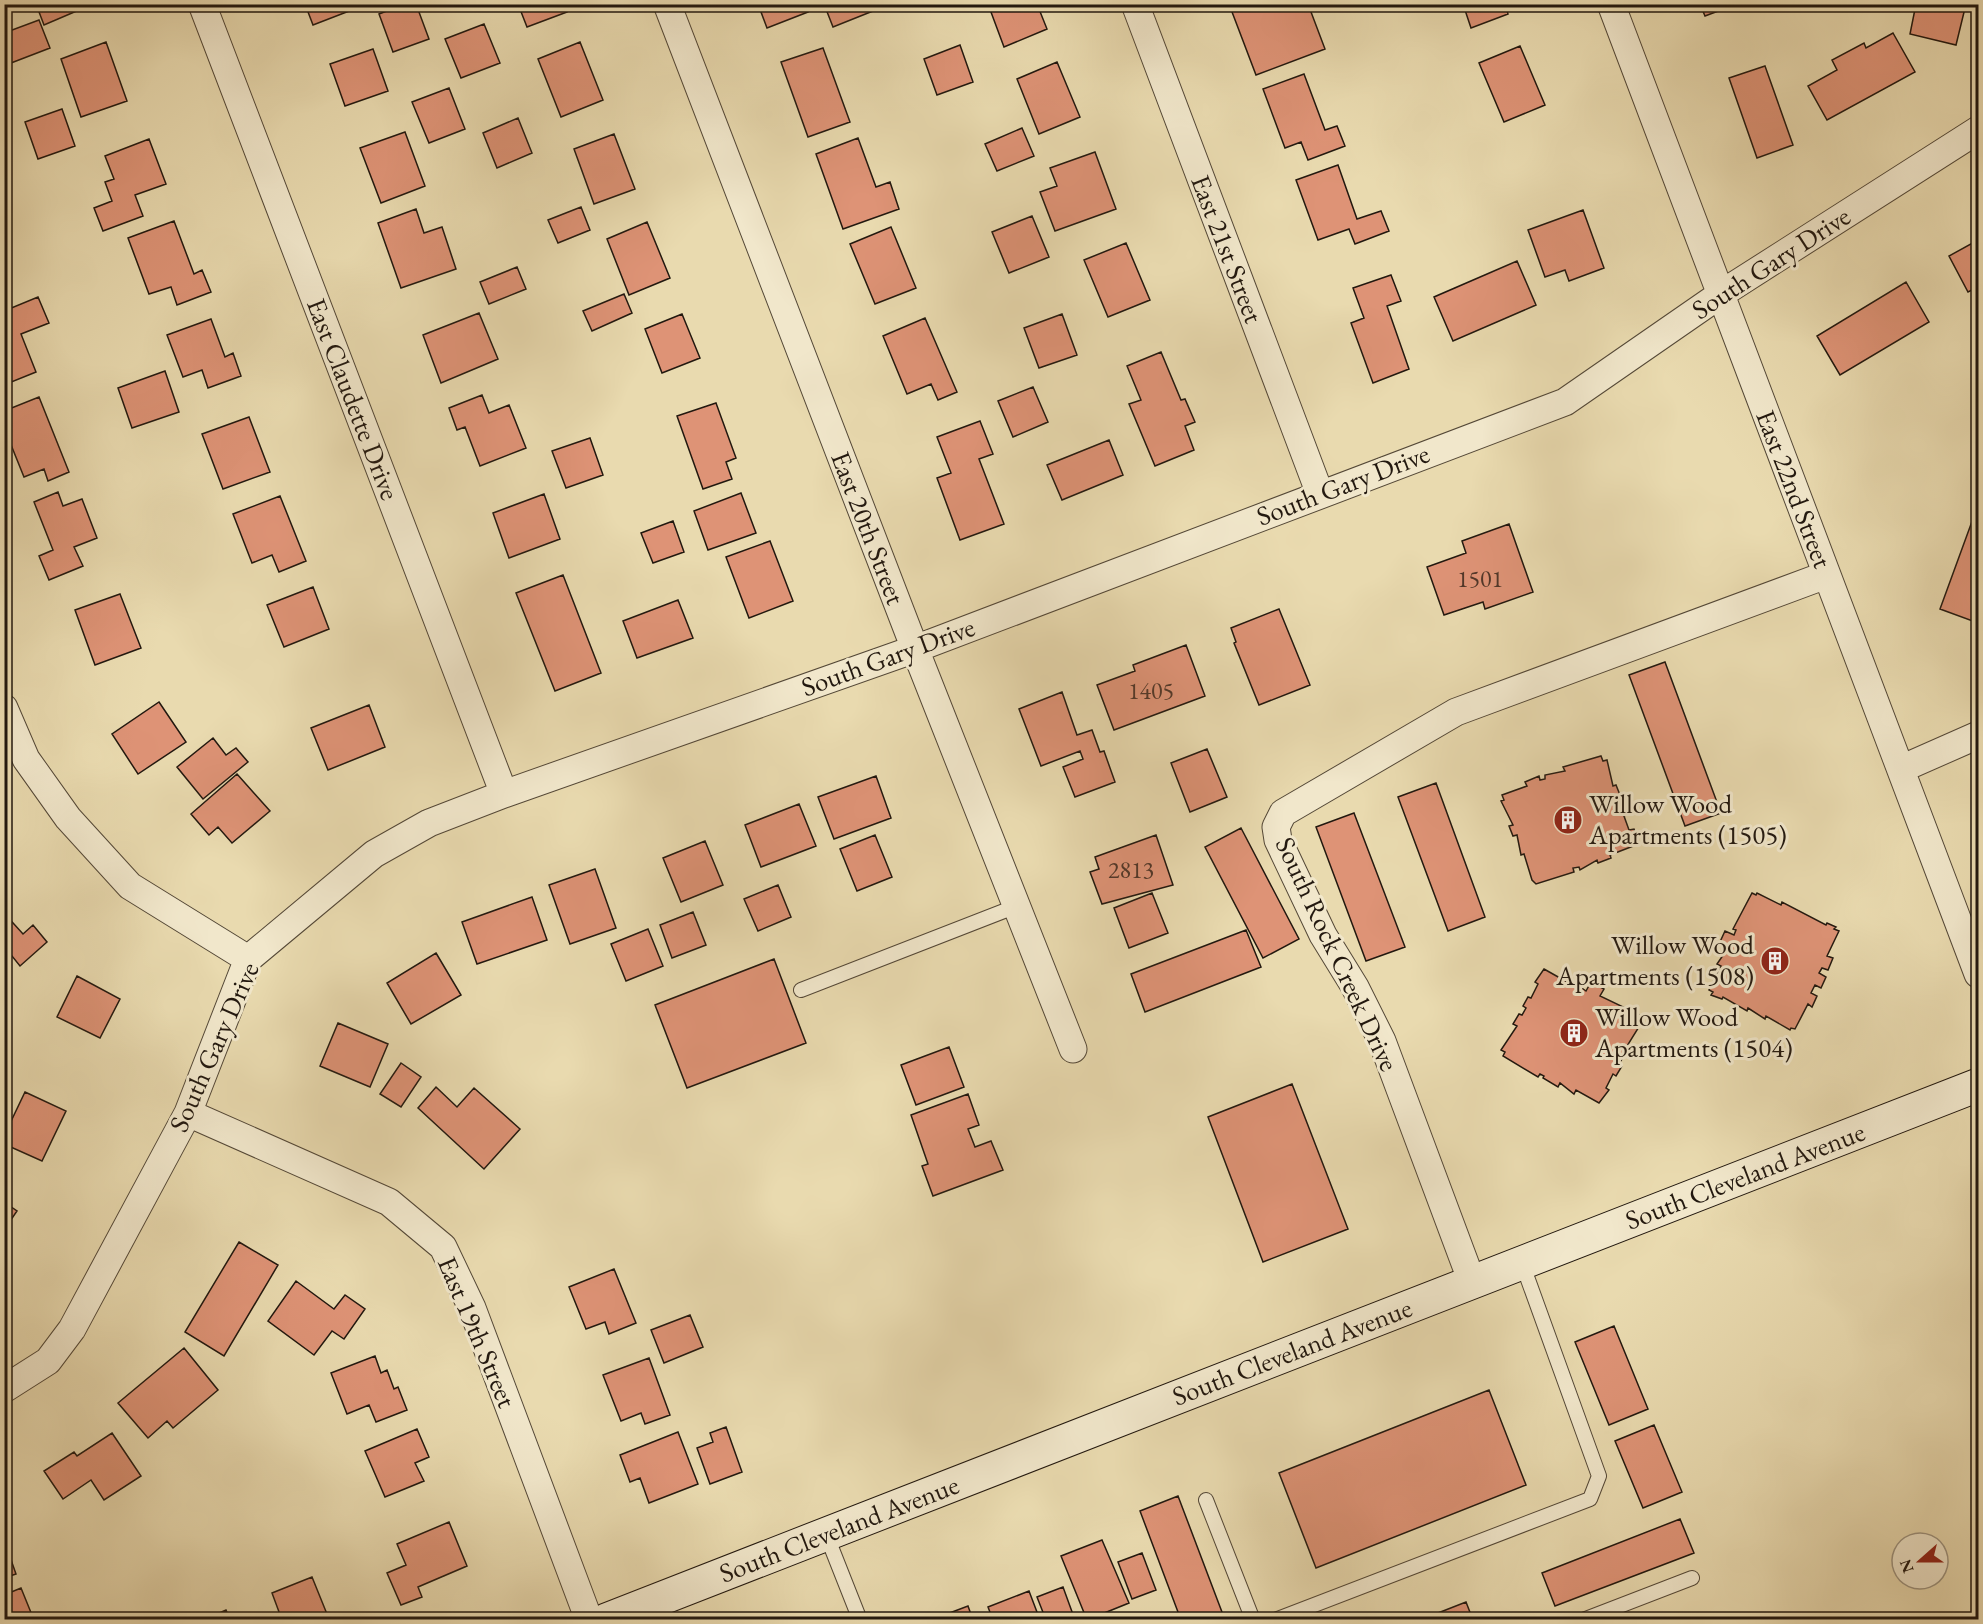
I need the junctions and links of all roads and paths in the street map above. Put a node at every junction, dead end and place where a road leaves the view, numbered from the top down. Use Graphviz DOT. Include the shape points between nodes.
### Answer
graph roads {
  1 [pos="202,4"];
  2 [pos="667,4"];
  3 [pos="1135,4"];
  4 [pos="1611,4"];
  5 [pos="1978,130"];
  6 [pos="1721,294"];
  7 [pos="1320,494"];
  8 [pos="1826,575"];
  9 [pos="915,649"];
  10 [pos="4,708"];
  11 [pos="1978,735"];
  12 [pos="1901,769"];
  13 [pos="504,794"];
  14 [pos="1017,906"];
  15 [pos="248,959"];
  16 [pos="1978,974"];
  17 [pos="801,990"];
  18 [pos="1073,1049"];
  19 [pos="1978,1085"];
  20 [pos="188,1113"];
  21 [pos="1522,1263"];
  22 [pos="1472,1282"];
  23 [pos="4,1389"];
  24 [pos="1206,1500"];
  25 [pos="826,1534"];
  26 [pos="1692,1578"];
  27 [pos="589,1620"];
  28 [pos="606,1620"];
  29 [pos="860,1620"];
  30 [pos="1253,1620"];
  31 [pos="1275,1620"];
  32 [pos="1583,1620"];
  1 -- 13 [label="street, East Claudette Drive"];
  2 -- 9 [label="street, East 20th Street"];
  3 -- 7 [label="street, East 21st Street"];
  4 -- 6 [label="street, East 22nd Street"];
  5 -- 6 [label="street, South Gary Drive"];
  6 -- 7 [label="street, South Gary Drive" via="1565,402"];
  6 -- 8 [label="street, East 22nd Street"];
  7 -- 9 [label="street, South Gary Drive"];
  8 -- 12 [label="street, East 22nd Street"];
  8 -- 22 [label="street, South Rock Creek Drive" via="1455,712 1283,813 1276,827 1278,840 1323,935 1382,1041"];
  9 -- 13 [label="street, South Gary Drive"];
  9 -- 14 [label="street, East 20th Street"];
  10 -- 15 [label="street" via="26,759 68,819 130,886"];
  11 -- 12 [label="street"];
  12 -- 16 [label="street, East 22nd Street"];
  13 -- 15 [label="street, South Gary Drive" via="429,823 374,854"];
  14 -- 17 [label="lane"];
  14 -- 18 [label="street, East 20th Street"];
  15 -- 20 [label="street, South Gary Drive"];
  19 -- 21 [label="street, South Cleveland Avenue"];
  20 -- 23 [label="street, South Gary Drive" via="72,1329 48,1361"];
  20 -- 27 [label="street, East 19th Street" via="389,1202 443,1247 472,1308"];
  21 -- 22 [label="street, South Cleveland Avenue"];
  21 -- 31 [label="lane" via="1599,1476 1590,1499"];
  22 -- 25 [label="street, South Cleveland Avenue"];
  24 -- 30 [label="lane"];
  25 -- 28 [label="street, South Cleveland Avenue"];
  25 -- 29 [label="lane"];
  26 -- 32 [label="lane"];
}
